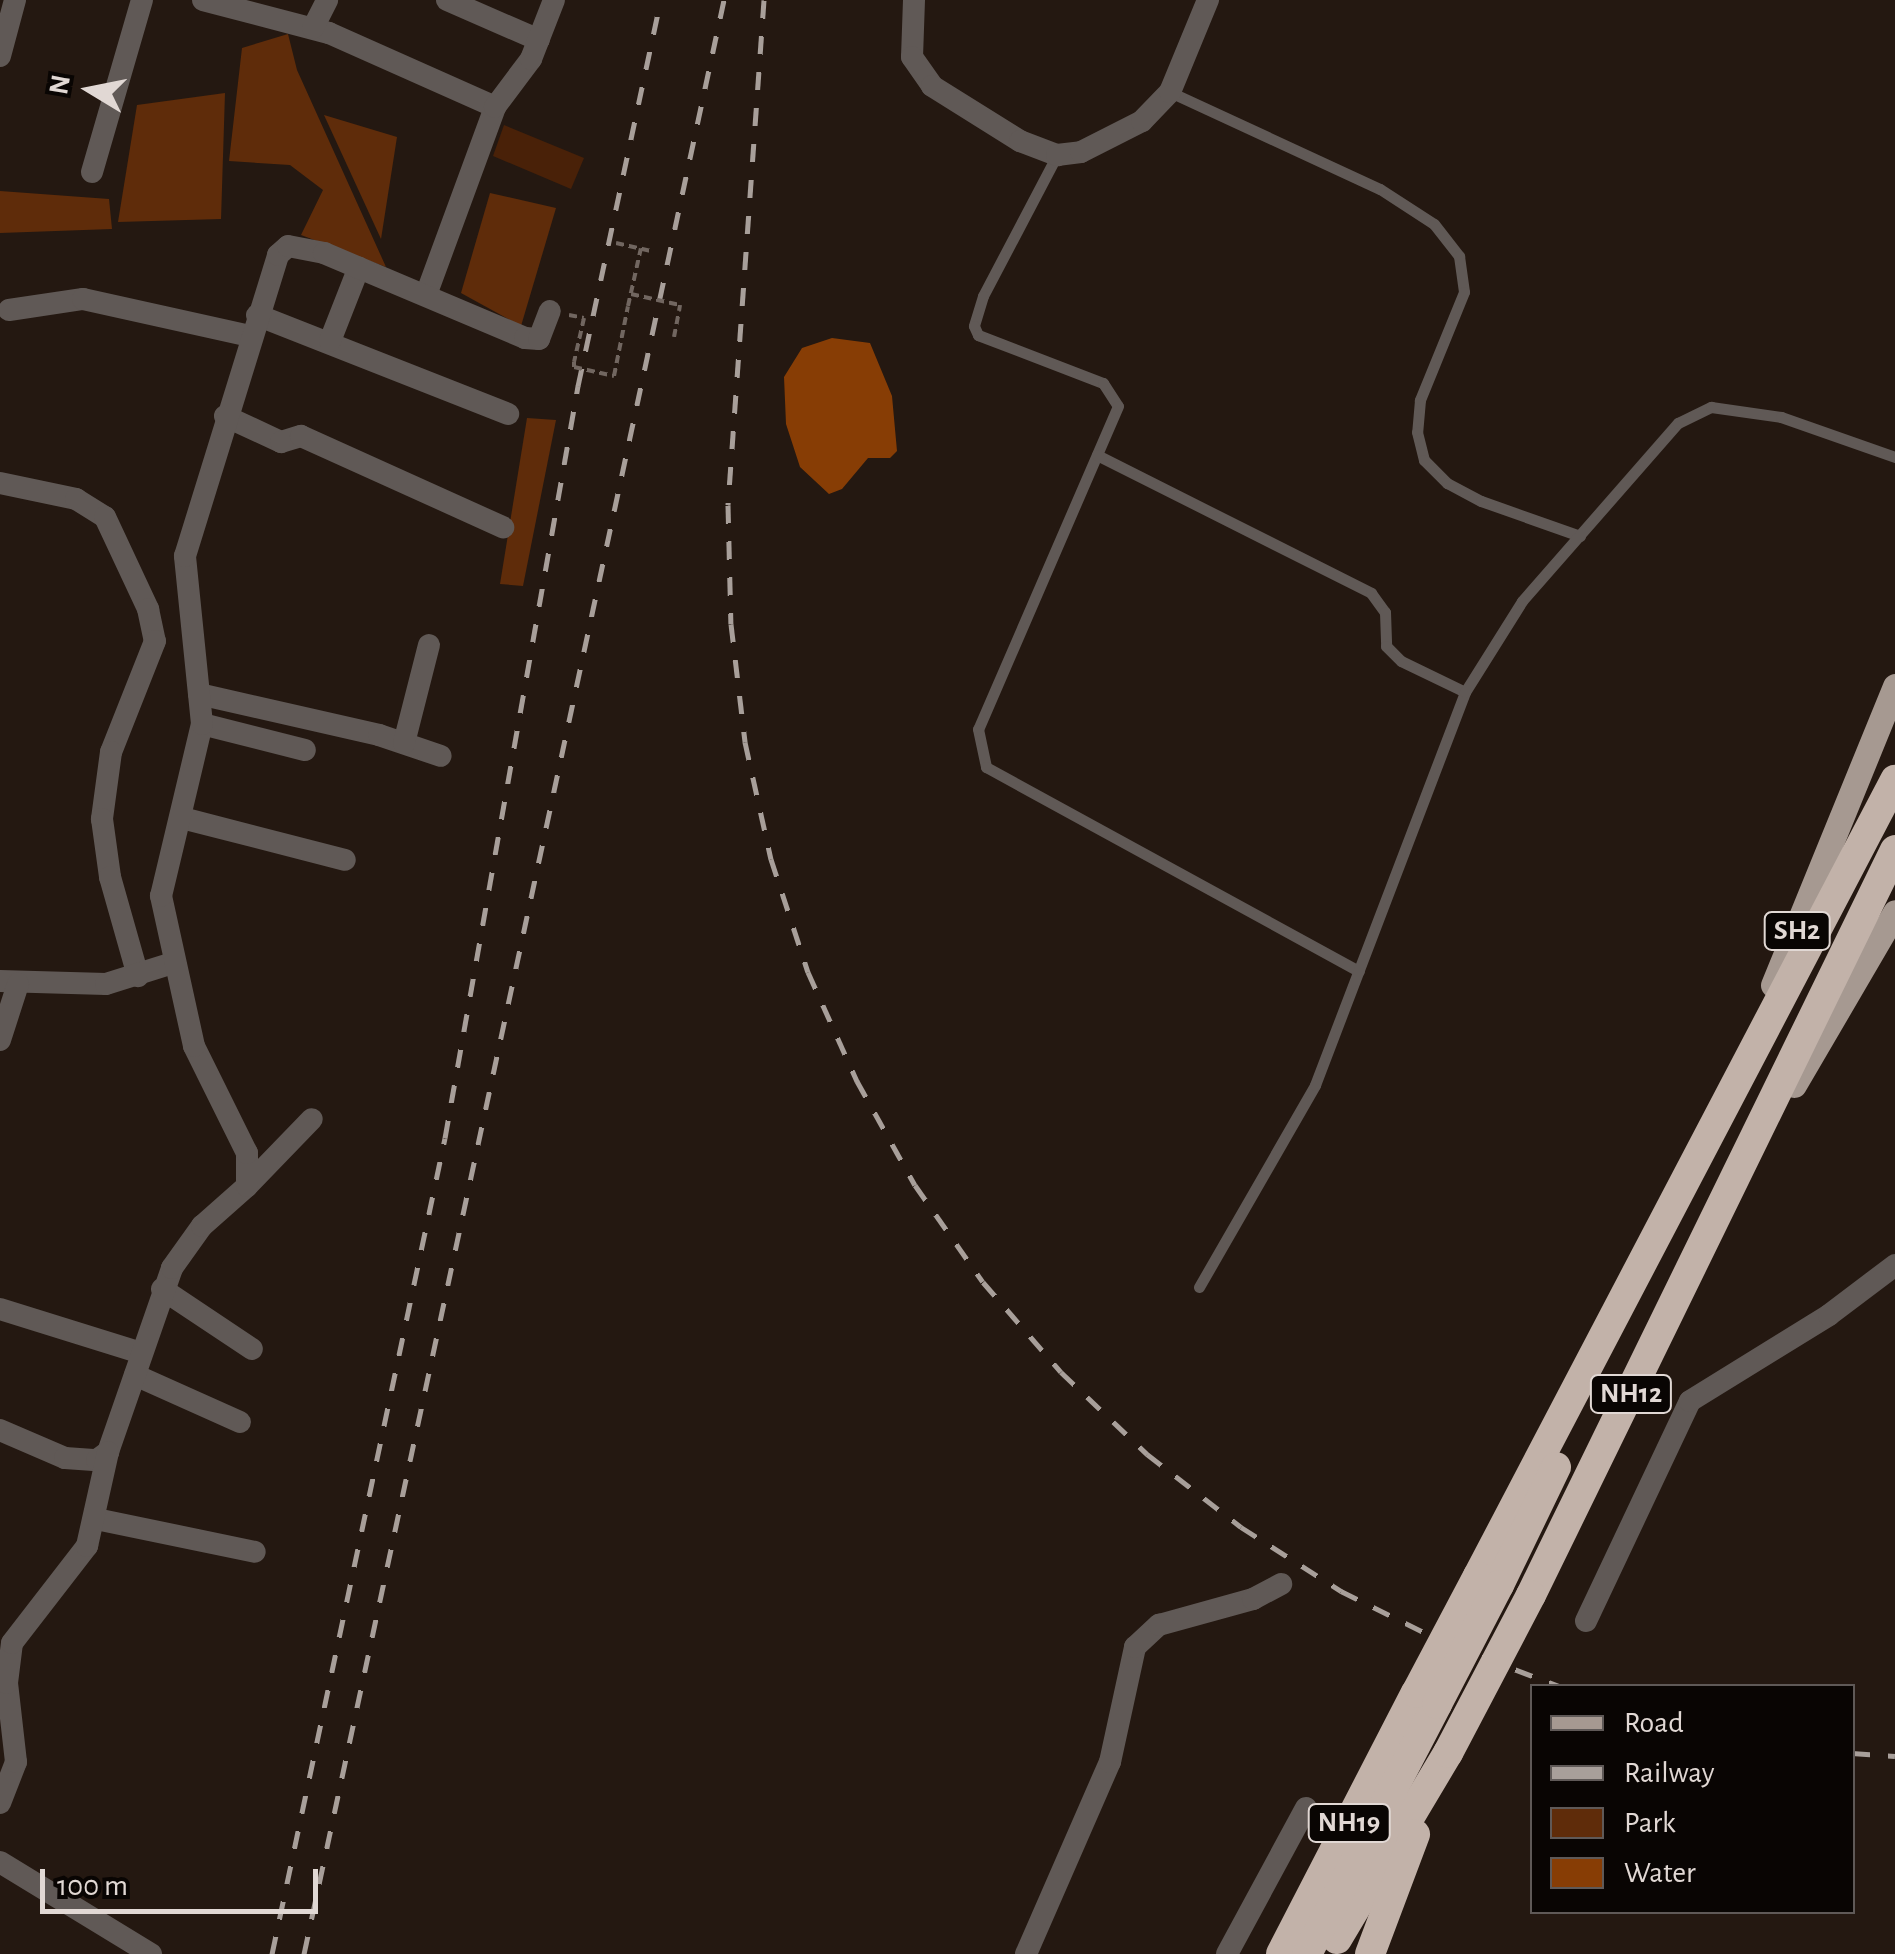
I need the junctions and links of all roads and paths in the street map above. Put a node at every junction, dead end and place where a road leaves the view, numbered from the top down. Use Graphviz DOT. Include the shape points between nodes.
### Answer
graph roads {
  1 [pos="15,0"];
  2 [pos="142,0"];
  3 [pos="203,0"];
  4 [pos="327,0"];
  5 [pos="447,0"];
  6 [pos="554,0"];
  7 [pos="914,0"];
  8 [pos="1208,0"];
  9 [pos="313,28"];
  10 [pos="539,40"];
  11 [pos="0,56"];
  12 [pos="1170,92"];
  13 [pos="494,107"];
  14 [pos="1057,155"];
  15 [pos="92,172"];
  16 [pos="616,243"];
  17 [pos="641,248"];
  18 [pos="652,251"];
  19 [pos="359,267"];
  20 [pos="426,294"];
  21 [pos="631,294"];
  22 [pos="9,310"];
  23 [pos="550,311"];
  24 [pos="582,325"];
  25 [pos="254,326"];
  26 [pos="674,336"];
  27 [pos="330,341"];
  28 [pos="508,414"];
  29 [pos="226,416"];
  30 [pos="1096,455"];
  31 [pos="1895,457"];
  32 [pos="0,483"];
  33 [pos="504,527"];
  34 [pos="1580,536"];
  35 [pos="429,645"];
  36 [pos="1895,686"];
  37 [pos="1465,692"];
  38 [pos="199,694"];
  39 [pos="202,724"];
  40 [pos="404,743"];
  41 [pos="305,750"];
  42 [pos="441,756"];
  43 [pos="1895,780"];
  44 [pos="182,818"];
  45 [pos="1895,850"];
  46 [pos="345,860"];
  47 [pos="1895,912"];
  48 [pos="158,969"];
  49 [pos="1359,971"];
  50 [pos="9,982"];
  51 [pos="0,1040"];
  52 [pos="312,1119"];
  53 [pos="1693,1174"];
  54 [pos="248,1186"];
  55 [pos="1732,1193"];
  56 [pos="1895,1266"];
  57 [pos="1199,1287"];
  58 [pos="162,1289"];
  59 [pos="0,1309"];
  60 [pos="252,1349"];
  61 [pos="129,1357"];
  62 [pos="240,1422"];
  63 [pos="0,1430"];
  64 [pos="95,1458"];
  65 [pos="96,1519"];
  66 [pos="255,1552"];
  67 [pos="1281,1584"];
  68 [pos="1586,1621"];
  69 [pos="1427,1698"];
  70 [pos="1448,1752"];
  71 [pos="6,1761"];
  72 [pos="0,1803"];
  73 [pos="1306,1808"];
  74 [pos="0,1862"];
  75 [pos="151,1954"];
  76 [pos="1026,1954"];
  77 [pos="1226,1954"];
  78 [pos="1281,1954"];
  79 [pos="1307,1954"];
  80 [pos="1329,1954"];
  81 [pos="1370,1954"];
  1 -- 11 [label="street"];
  2 -- 15 [label="street"];
  3 -- 9 [label="street"];
  4 -- 9 [label="street"];
  5 -- 10 [label="street"];
  6 -- 10 [label="street"];
  7 -- 14 [label="street" via="912,57 932,86 1020,141"];
  8 -- 12 [label="street"];
  9 -- 13 [label="street"];
  10 -- 13 [label="street"];
  12 -- 14 [label="street" via="1142,120 1081,152"];
  12 -- 34 [label="lane" via="1380,189 1434,224 1459,256 1464,292 1420,400 1416,432 1424,460 1447,483 1481,500"];
  13 -- 20 [label="street"];
  14 -- 30 [label="lane" via="983,296 974,326 978,334 1115,393 1118,406"];
  16 -- 17 [label="path"];
  17 -- 18 [label="path"];
  17 -- 21 [label="path"];
  19 -- 20 [label="street"];
  19 -- 25 [label="street" via="288,246 278,255"];
  19 -- 27 [label="street"];
  20 -- 23 [label="street" via="525,338 539,339"];
  21 -- 24 [label="path, bridge" via="614,376 574,367"];
  21 -- 26 [label="path, bridge" via="680,305"];
  22 -- 25 [label="street" via="83,299"];
  25 -- 27 [label="street"];
  25 -- 29 [label="street"];
  27 -- 28 [label="street"];
  29 -- 33 [label="street" via="281,442 301,436"];
  29 -- 38 [label="street" via="185,556"];
  30 -- 37 [label="lane" via="1371,594 1385,612 1386,646 1401,661"];
  30 -- 49 [label="lane" via="978,729 986,767"];
  31 -- 34 [label="lane" via="1781,417 1710,407 1678,422"];
  32 -- 48 [label="street" via="76,499 105,518 148,609 154,641 111,752 102,819 110,876"];
  34 -- 37 [label="lane" via="1522,600"];
  35 -- 40 [label="street"];
  36 -- 53 [label="main road, SH2"];
  37 -- 49 [label="lane"];
  38 -- 39 [label="street"];
  38 -- 40 [label="street"];
  39 -- 41 [label="street"];
  39 -- 44 [label="street"];
  40 -- 42 [label="street"];
  43 -- 53 [label="highway"];
  44 -- 46 [label="street"];
  44 -- 48 [label="street" via="162,874"];
  45 -- 55 [label="highway, NH12"];
  47 -- 55 [label="main road, SH2"];
  48 -- 50 [label="street" via="106,984"];
  48 -- 54 [label="street" via="246,1154"];
  49 -- 57 [label="lane" via="1315,1085"];
  50 -- 51 [label="street"];
  52 -- 54 [label="street"];
  53 -- 69 [label="highway, NH19, bridge"];
  54 -- 58 [label="street" via="185,1246"];
  55 -- 70 [label="highway, NH12, bridge"];
  56 -- 68 [label="street" via="1690,1401"];
  58 -- 60 [label="street"];
  58 -- 61 [label="street"];
  59 -- 61 [label="street"];
  61 -- 62 [label="street"];
  61 -- 64 [label="street"];
  63 -- 64 [label="street"];
  64 -- 65 [label="street"];
  65 -- 66 [label="street"];
  65 -- 71 [label="street" via="78,1562 12,1643"];
  67 -- 76 [label="street" via="1253,1599 1159,1625 1135,1647 1110,1762"];
  69 -- 78 [label="highway, NH19"];
  69 -- 79 [label="highway"];
  70 -- 80 [label="highway, NH19"];
  70 -- 81 [label="highway, NH12"];
  71 -- 72 [label="street"];
  73 -- 77 [label="street"];
  74 -- 75 [label="street"];
}
